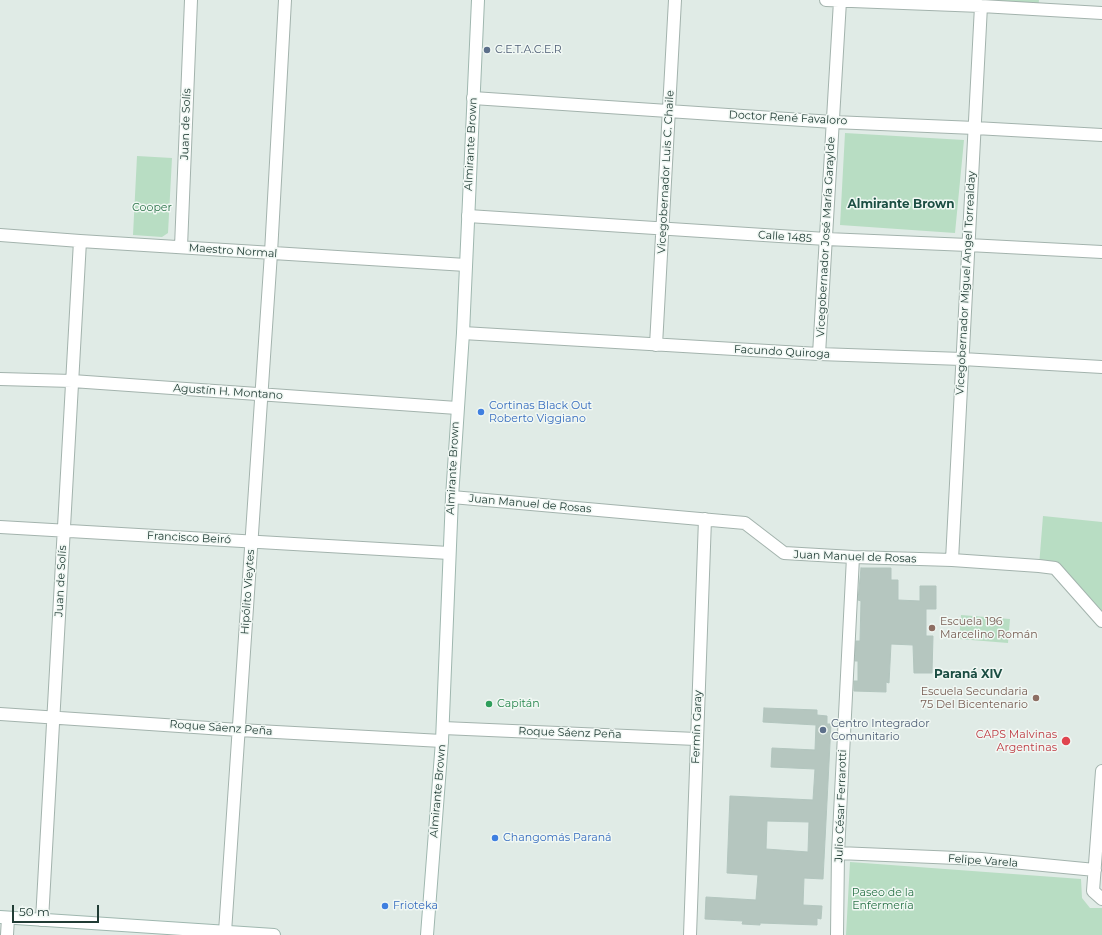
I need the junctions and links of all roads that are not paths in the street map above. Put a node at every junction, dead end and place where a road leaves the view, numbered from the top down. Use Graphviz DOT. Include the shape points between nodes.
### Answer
graph roads {
  1 [pos="191,0"];
  2 [pos="285,0"];
  3 [pos="478,0"];
  4 [pos="675,0"];
  5 [pos="826,0"];
  6 [pos="840,1"];
  7 [pos="1039,5"];
  8 [pos="981,6"];
  9 [pos="1102,13"];
  10 [pos="473,98"];
  11 [pos="669,111"];
  12 [pos="833,122"];
  13 [pos="975,128"];
  14 [pos="1102,135"];
  15 [pos="468,216"];
  16 [pos="663,229"];
  17 [pos="0,235"];
  18 [pos="826,239"];
  19 [pos="80,241"];
  20 [pos="968,245"];
  21 [pos="181,247"];
  22 [pos="1102,252"];
  23 [pos="271,253"];
  24 [pos="466,265"];
  25 [pos="463,333"];
  26 [pos="656,345"];
  27 [pos="819,354"];
  28 [pos="962,359"];
  29 [pos="1102,367"];
  30 [pos="0,379"];
  31 [pos="72,381"];
  32 [pos="262,395"];
  33 [pos="457,408"];
  34 [pos="452,497"];
  35 [pos="705,520"];
  36 [pos="0,527"];
  37 [pos="64,531"];
  38 [pos="252,541"];
  39 [pos="449,553"];
  40 [pos="853,558"];
  41 [pos="952,560"];
  42 [pos="1102,621"];
  43 [pos="0,714"];
  44 [pos="53,717"];
  45 [pos="443,728"];
  46 [pos="239,730"];
  47 [pos="696,739"];
  48 [pos="442,741"];
  49 [pos="1102,771"];
  50 [pos="838,853"];
  51 [pos="1095,870"];
  52 [pos="1102,899"];
  53 [pos="4,918"];
  54 [pos="42,920"];
  55 [pos="225,932"];
  56 [pos="7,935"];
  57 [pos="274,935"];
  58 [pos="427,935"];
  59 [pos="690,935"];
  60 [pos="836,935"];
  1 -- 21 [label="street, Juan de Solís"];
  2 -- 23 [label="street, Hipólito Vieytes"];
  3 -- 10 [label="street, Almirante Brown"];
  4 -- 11 [label="street, Vicegobernador Luis C. Chaile"];
  5 -- 6 [label="street"];
  6 -- 8 [label="street"];
  6 -- 12 [label="street, Vicegobernador José María Garaylde"];
  7 -- 8 [label="street"];
  7 -- 9 [label="street"];
  8 -- 13 [label="street, Vicegobernador Miguel Angel Torrealday"];
  10 -- 11 [label="street, Doctor René Favaloro"];
  10 -- 15 [label="street, Almirante Brown"];
  11 -- 12 [label="street, Doctor René Favaloro"];
  11 -- 16 [label="street, Vicegobernador Luis C. Chaile"];
  12 -- 13 [label="street, Doctor René Favaloro"];
  12 -- 18 [label="street, Vicegobernador José María Garaylde"];
  13 -- 14 [label="street, Doctor René Favaloro"];
  13 -- 20 [label="street, Vicegobernador Miguel Angel Torrealday"];
  15 -- 16 [label="street, Calle 1485"];
  15 -- 24 [label="street, Almirante Brown"];
  16 -- 18 [label="street, Calle 1485"];
  16 -- 26 [label="street, Vicegobernador Luis C. Chaile"];
  17 -- 19 [label="street, Maestro Normal"];
  18 -- 20 [label="street, Calle 1485"];
  18 -- 27 [label="street, Vicegobernador José María Garaylde"];
  19 -- 21 [label="street, Maestro Normal"];
  19 -- 31 [label="street, Juan de Solís"];
  20 -- 22 [label="street, Calle 1485"];
  20 -- 28 [label="street, Vicegobernador Miguel Angel Torrealday"];
  21 -- 23 [label="street, Maestro Normal"];
  23 -- 24 [label="street, Maestro Normal"];
  23 -- 32 [label="street, Hipólito Vieytes"];
  24 -- 25 [label="street, Almirante Brown"];
  25 -- 26 [label="street, Facundo Quiroga"];
  25 -- 33 [label="street, Almirante Brown"];
  26 -- 27 [label="street, Facundo Quiroga"];
  27 -- 28 [label="street, Facundo Quiroga"];
  28 -- 29 [label="street, Facundo Quiroga"];
  28 -- 41 [label="street, Vicegobernador Miguel Angel Torrealday"];
  30 -- 31 [label="street, Agustín H. Montano"];
  31 -- 32 [label="street, Agustín H. Montano"];
  31 -- 37 [label="street, Juan de Solís"];
  32 -- 33 [label="street, Agustín H. Montano"];
  32 -- 38 [label="street, Hipólito Vieytes"];
  33 -- 34 [label="street, Almirante Brown"];
  34 -- 35 [label="street, Juan Manuel de Rosas"];
  34 -- 39 [label="street, Almirante Brown"];
  35 -- 40 [label="street, Juan Manuel de Rosas" via="745,523 784,553"];
  35 -- 47 [label="street, Fermín Garay"];
  36 -- 37 [label="street, Francisco Beiró"];
  37 -- 38 [label="street, Francisco Beiró"];
  37 -- 44 [label="street, Juan de Solís"];
  38 -- 39 [label="street, Francisco Beiró"];
  38 -- 46 [label="street, Hipólito Vieytes"];
  39 -- 45 [label="street, Almirante Brown"];
  40 -- 41 [label="street, Juan Manuel de Rosas"];
  40 -- 50 [label="street, Julio César Ferrarotti"];
  41 -- 42 [label="street, Juan Manuel de Rosas" via="1055,568"];
  43 -- 44 [label="street, Roque Sáenz Peña"];
  44 -- 46 [label="street, Roque Sáenz Peña"];
  44 -- 54 [label="street, Juan de Solís"];
  45 -- 47 [label="street, Roque Sáenz Peña"];
  45 -- 48 [label="street, Almirante Brown"];
  46 -- 48 [label="street, Roque Sáenz Peña"];
  46 -- 55 [label="street, Hipólito Vieytes"];
  47 -- 59 [label="street, Fermín Garay"];
  48 -- 58 [label="street, Almirante Brown"];
  49 -- 51 [label="street"];
  50 -- 51 [label="street, Felipe Varela" via="981,859"];
  50 -- 60 [label="street, Julio César Ferrarotti"];
  51 -- 52 [label="street" via="1093,891"];
  53 -- 54 [label="street"];
  53 -- 56 [label="street"];
  54 -- 55 [label="street"];
  55 -- 57 [label="street"];
}
